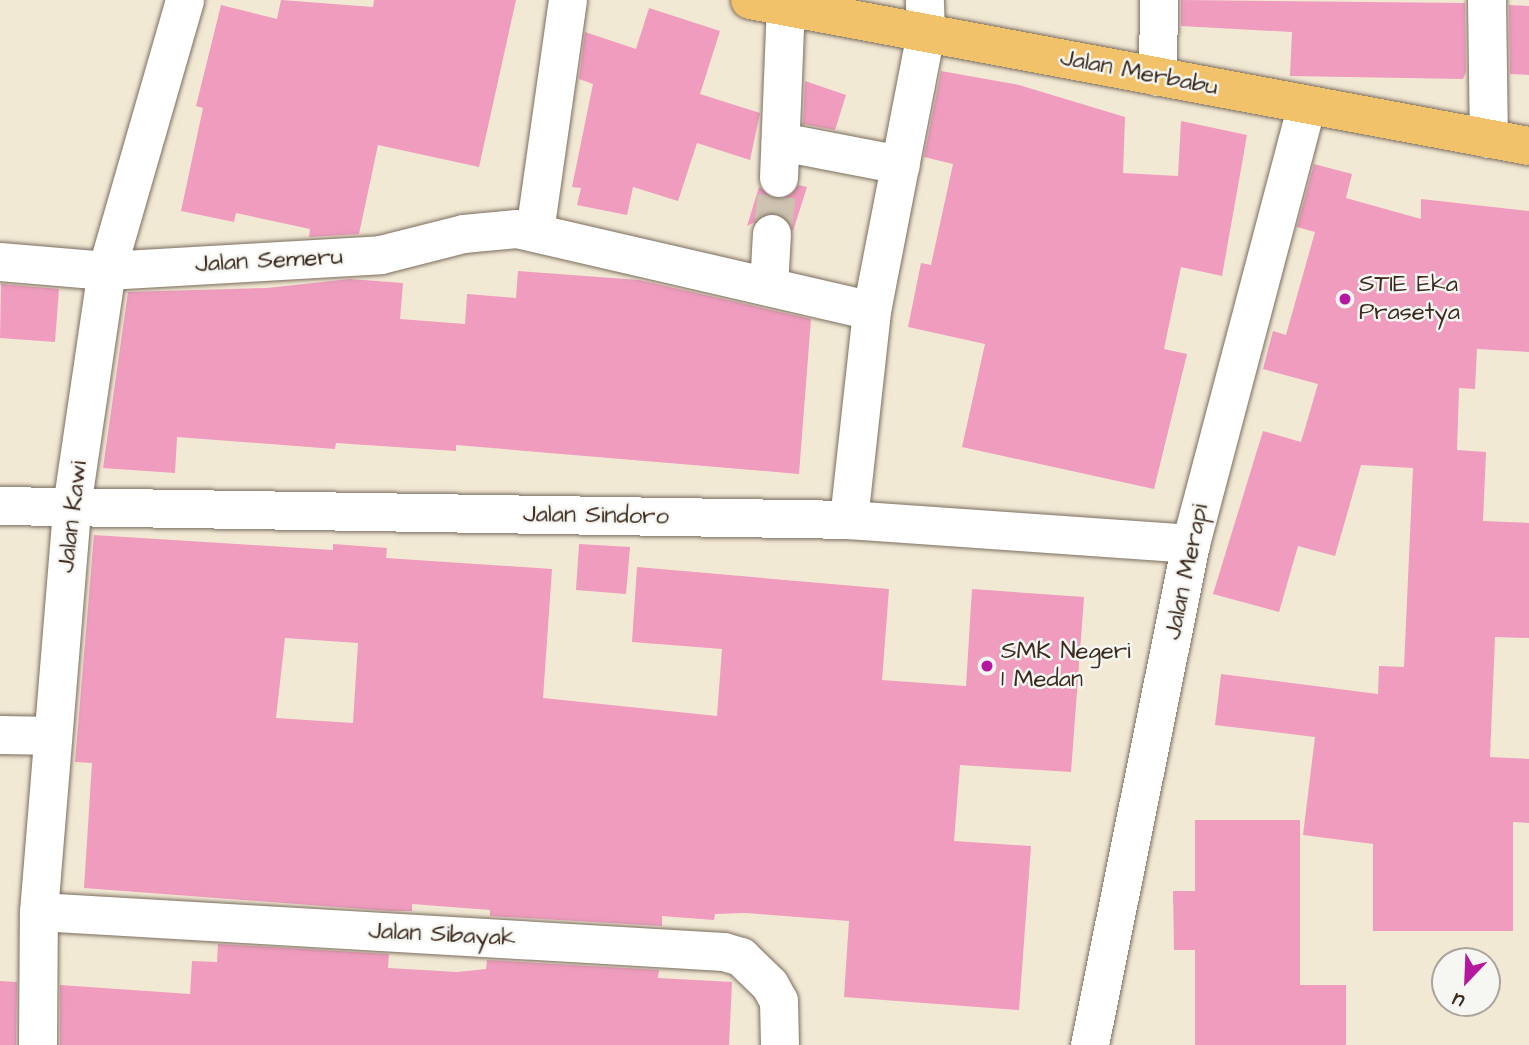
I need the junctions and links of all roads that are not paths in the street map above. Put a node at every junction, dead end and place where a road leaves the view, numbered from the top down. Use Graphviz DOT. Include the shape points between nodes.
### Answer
graph roads {
  1 [pos="185,0"];
  2 [pos="568,0"];
  3 [pos="1159,0"];
  4 [pos="1487,0"];
  5 [pos="768,3"];
  6 [pos="926,17"];
  7 [pos="1158,77"];
  8 [pos="1307,105"];
  9 [pos="1489,139"];
  10 [pos="1529,146"];
  11 [pos="901,165"];
  12 [pos="535,232"];
  13 [pos="772,234"];
  14 [pos="0,262"];
  15 [pos="107,271"];
  16 [pos="769,287"];
  17 [pos="872,311"];
  18 [pos="0,506"];
  19 [pos="72,508"];
  20 [pos="849,520"];
  21 [pos="1191,544"];
  22 [pos="0,735"];
  23 [pos="52,736"];
  24 [pos="39,912"];
  25 [pos="38,1045"];
  26 [pos="780,1045"];
  27 [pos="1090,1045"];
  1 -- 15 [label="street, Jalan Kawi"];
  2 -- 12 [label="street"];
  3 -- 7 [label="street"];
  4 -- 9 [label="street"];
  5 -- 6 [label="main road, Jalan Merbabu"];
  5 -- 11 [label="street" via="780,160"];
  6 -- 7 [label="main road, Jalan Merbabu"];
  6 -- 11 [label="street"];
  7 -- 8 [label="main road, Jalan Merbabu"];
  8 -- 9 [label="main road, Jalan Merbabu"];
  8 -- 21 [label="street, Jalan Merapi"];
  9 -- 10 [label="main road, Jalan Merbabu"];
  11 -- 17 [label="street"];
  12 -- 15 [label="street, Jalan Semeru" via="464,234 381,255"];
  12 -- 16 [label="street, Jalan Semeru"];
  13 -- 16 [label="street"];
  14 -- 15 [label="street, Jalan Semeru"];
  15 -- 19 [label="street, Jalan Kawi"];
  16 -- 17 [label="street, Jalan Semeru"];
  17 -- 20 [label="street"];
  18 -- 19 [label="street, Jalan Sindoro"];
  19 -- 20 [label="street, Jalan Sindoro"];
  19 -- 23 [label="street, Jalan Kawi"];
  20 -- 21 [label="street, Jalan Sindoro"];
  21 -- 27 [label="street, Jalan Merapi"];
  22 -- 23 [label="street"];
  23 -- 24 [label="street, Jalan Kawi"];
  24 -- 25 [label="street, Jalan Kawi"];
  24 -- 26 [label="street, Jalan Sibayak" via="724,952 741,957 770,985 779,1001"];
}
